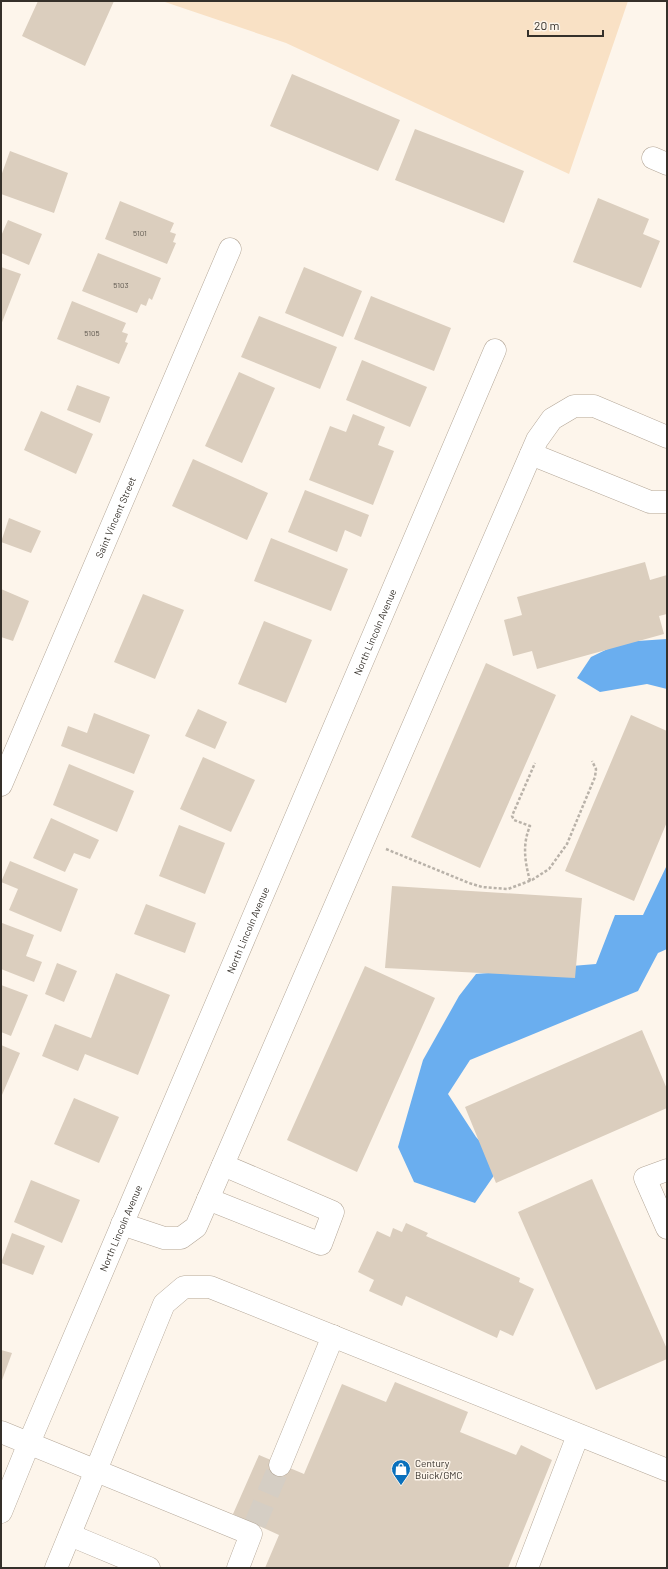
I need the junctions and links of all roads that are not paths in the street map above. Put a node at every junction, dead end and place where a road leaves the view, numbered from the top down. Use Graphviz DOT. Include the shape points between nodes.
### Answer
graph roads {
  1 [pos="230,249"];
  2 [pos="495,350"];
  3 [pos="667,437"];
  4 [pos="531,454"];
  5 [pos="667,502"];
  6 [pos="1,785"];
  7 [pos="223,1165"];
  8 [pos="667,1170"];
  9 [pos="208,1199"];
  10 [pos="122,1224"];
  11 [pos="667,1228"];
  12 [pos="333,1336"];
  13 [pos="1,1432"];
  14 [pos="578,1435"];
  15 [pos="29,1443"];
  16 [pos="280,1464"];
  17 [pos="667,1470"];
  18 [pos="95,1472"];
  19 [pos="1,1512"];
  20 [pos="70,1535"];
  21 [pos="56,1568"];
  22 [pos="149,1568"];
  23 [pos="238,1568"];
  24 [pos="527,1568"];
  1 -- 6 [label="street, Saint Vincent Street"];
  2 -- 10 [label="street, North Lincoln Avenue"];
  3 -- 4 [label="street" via="594,406 574,406 552,419 537,440"];
  4 -- 5 [label="street" via="650,502"];
  4 -- 7 [label="street"];
  7 -- 9 [label="street"];
  7 -- 9 [label="street" via="333,1212 321,1244"];
  8 -- 11 [label="street" via="645,1178"];
  9 -- 10 [label="street" via="196,1227 181,1238 164,1238"];
  10 -- 15 [label="street, North Lincoln Avenue"];
  12 -- 14 [label="street"];
  12 -- 16 [label="street"];
  12 -- 18 [label="street" via="210,1287 184,1287 164,1304"];
  13 -- 15 [label="street"];
  14 -- 17 [label="street"];
  14 -- 24 [label="street"];
  15 -- 18 [label="street"];
  15 -- 19 [label="street, North Lincoln Avenue"];
  18 -- 20 [label="street"];
  18 -- 23 [label="street" via="253,1529"];
  20 -- 21 [label="street"];
  20 -- 22 [label="street"];
}
